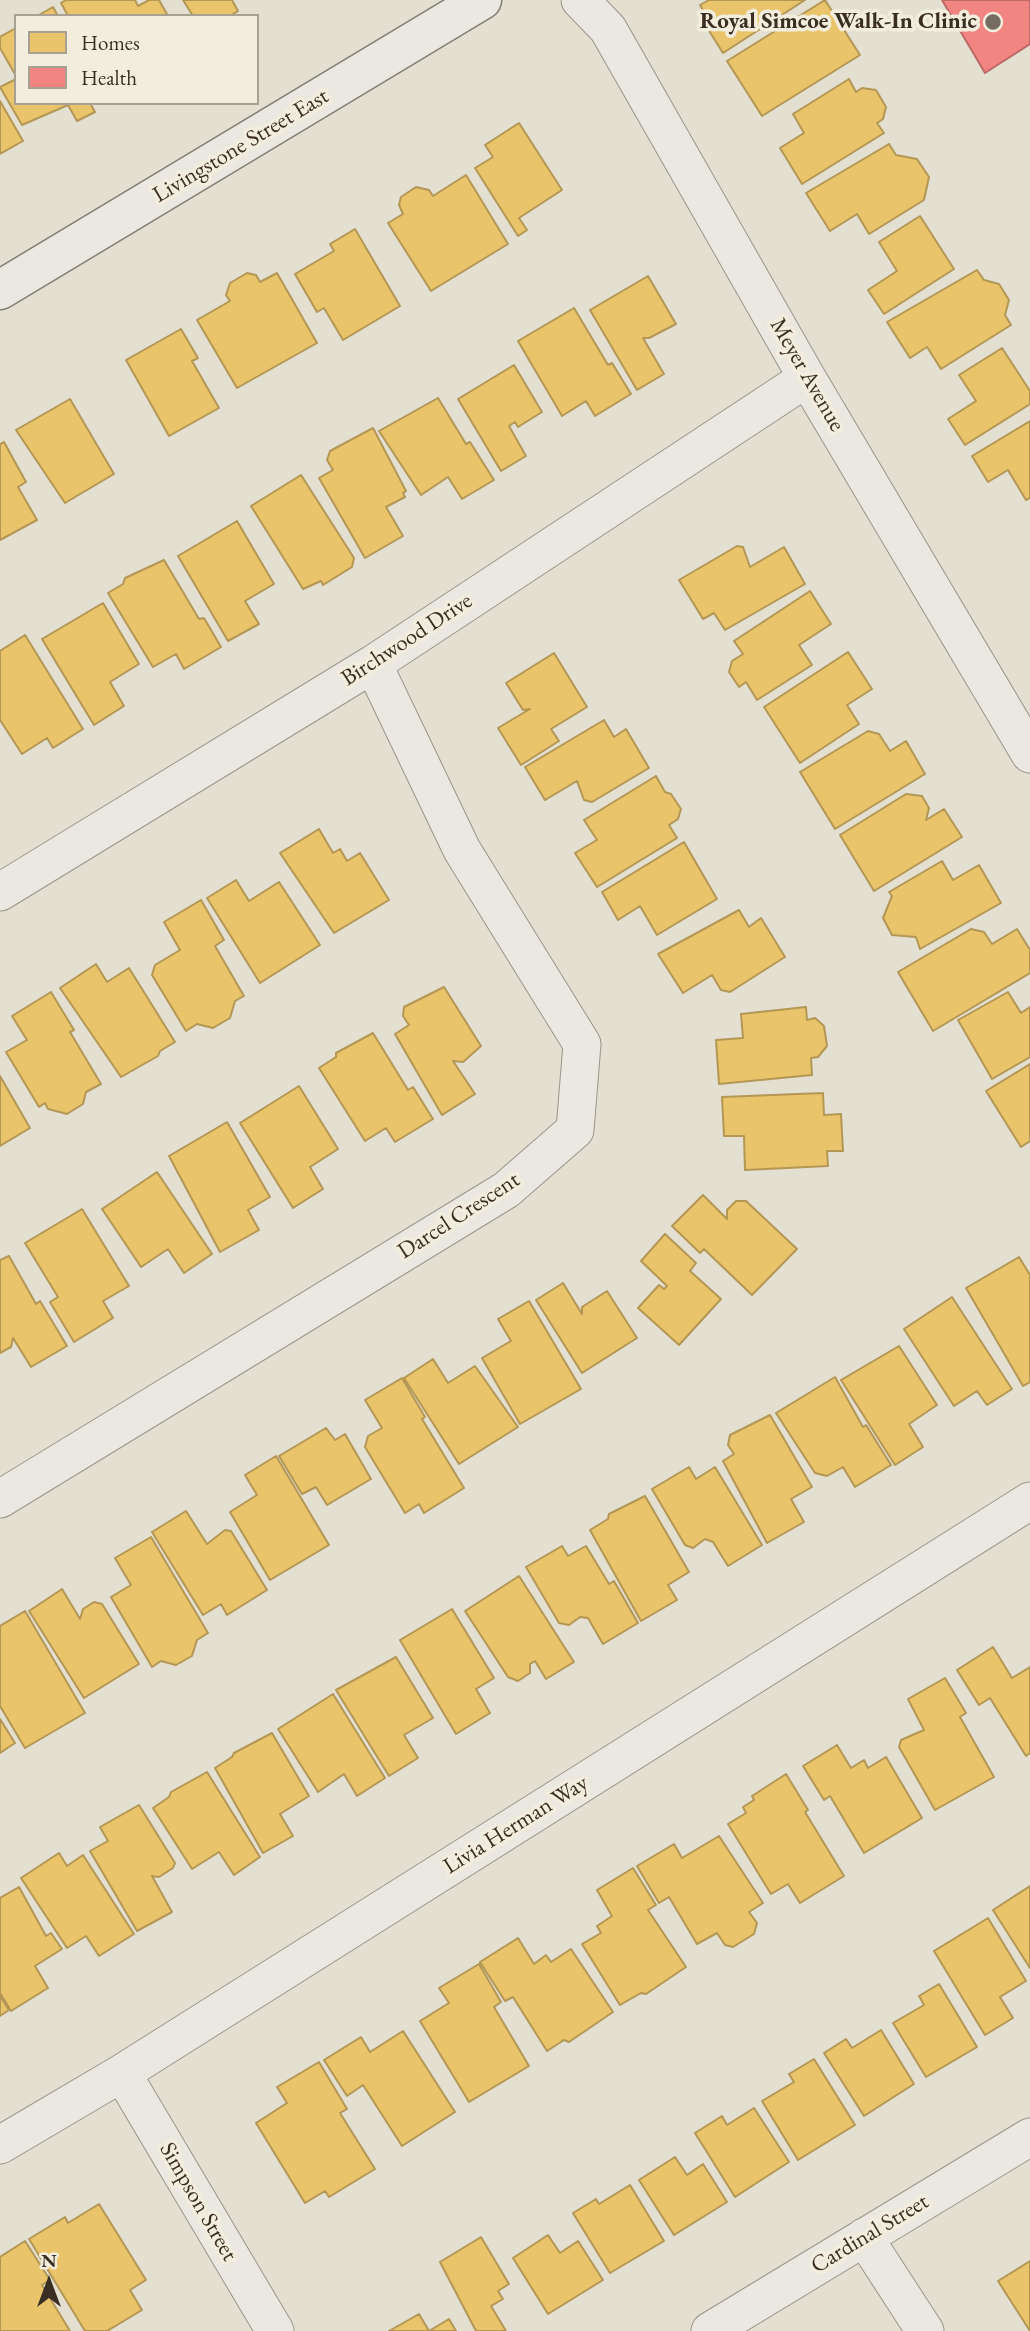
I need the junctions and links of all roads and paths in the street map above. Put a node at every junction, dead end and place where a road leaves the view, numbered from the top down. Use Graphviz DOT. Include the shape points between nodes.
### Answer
graph roads {
  1 [pos="482,0"];
  2 [pos="580,0"];
  3 [pos="0,290"];
  4 [pos="807,378"];
  5 [pos="373,664"];
  6 [pos="1030,754"];
  7 [pos="0,892"];
  8 [pos="0,1499"];
  9 [pos="1030,1501"];
  10 [pos="121,2073"];
  11 [pos="1030,2137"];
  12 [pos="0,2145"];
  13 [pos="864,2237"];
  14 [pos="275,2331"];
  15 [pos="710,2331"];
  16 [pos="925,2331"];
  1 -- 3 [label="street, Livingstone Street East"];
  2 -- 4 [label="street, Meyer Avenue" via="608,29"];
  4 -- 5 [label="street, Birchwood Drive"];
  4 -- 6 [label="street, Meyer Avenue"];
  5 -- 7 [label="street, Birchwood Drive"];
  5 -- 8 [label="street, Darcel Crescent" via="462,850 582,1044 575,1130 506,1190"];
  9 -- 10 [label="street, Livia Herman Way"];
  10 -- 12 [label="street, Livia Herman Way"];
  10 -- 14 [label="street, Simpson Street"];
  11 -- 13 [label="street, Cardinal Street"];
  13 -- 15 [label="street, Cardinal Street"];
  13 -- 16 [label="street"];
}
